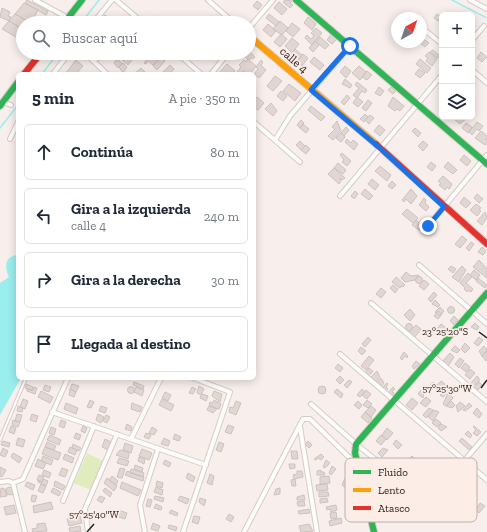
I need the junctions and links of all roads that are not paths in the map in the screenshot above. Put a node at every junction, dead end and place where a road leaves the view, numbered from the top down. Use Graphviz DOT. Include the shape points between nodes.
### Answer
graph roads {
  1 [pos="35,0"];
  2 [pos="82,0"];
  3 [pos="112,0"];
  4 [pos="116,0"];
  5 [pos="208,0"];
  6 [pos="273,0"];
  7 [pos="296,0"];
  8 [pos="470,0"];
  9 [pos="487,9"];
  10 [pos="60,16"];
  11 [pos="69,16"];
  12 [pos="99,16"];
  13 [pos="134,16"];
  14 [pos="226,16"];
  15 [pos="256,20"];
  16 [pos="484,26"];
  17 [pos="427,32"];
  18 [pos="475,36"];
  19 [pos="256,42"];
  20 [pos="439,42"];
  21 [pos="350,46"];
  22 [pos="35,60"];
  23 [pos="64,60"];
  24 [pos="92,60"];
  25 [pos="185,60"];
  26 [pos="222,60"];
  27 [pos="26,72"];
  28 [pos="55,72"];
  29 [pos="105,72"];
  30 [pos="199,72"];
  31 [pos="213,72"];
  32 [pos="475,73"];
  33 [pos="439,79"];
  34 [pos="487,83"];
  35 [pos="16,84"];
  36 [pos="311,90"];
  37 [pos="1,103"];
  38 [pos="419,103"];
  39 [pos="11,105"];
  40 [pos="256,124"];
  41 [pos="16,126"];
  42 [pos="10,139"];
  43 [pos="275,140"];
  44 [pos="381,149"];
  45 [pos="486,160"];
  46 [pos="300,162"];
  47 [pos="340,196"];
  48 [pos="444,207"];
  49 [pos="428,226"];
  50 [pos="487,244"];
  51 [pos="419,265"];
  52 [pos="487,293"];
  53 [pos="371,303"];
  54 [pos="471,311"];
  55 [pos="487,324"];
  56 [pos="340,354"];
  57 [pos="433,355"];
  58 [pos="25,380"];
  59 [pos="67,380"];
  60 [pos="160,380"];
  61 [pos="198,380"];
  62 [pos="394,401"];
  63 [pos="487,402"];
  64 [pos="312,404"];
  65 [pos="52,412"];
  66 [pos="94,426"];
  67 [pos="300,426"];
  68 [pos="117,434"];
  69 [pos="487,434"];
  70 [pos="131,439"];
  71 [pos="0,440"];
  72 [pos="356,444"];
  73 [pos="158,449"];
  74 [pos="351,458"];
  75 [pos="356,458"];
  76 [pos="374,458"];
  77 [pos="460,458"];
  78 [pos="467,458"];
  79 [pos="206,465"];
  80 [pos="477,472"];
  81 [pos="487,480"];
  82 [pos="0,482"];
  83 [pos="13,483"];
  84 [pos="63,501"];
  85 [pos="372,522"];
  86 [pos="25,532"];
  87 [pos="88,532"];
  88 [pos="145,532"];
  89 [pos="183,532"];
  90 [pos="244,532"];
  91 [pos="317,532"];
  92 [pos="374,532"];
  1 -- 10 [label="street"];
  2 -- 11 [label="main road"];
  3 -- 12 [label="street"];
  4 -- 13 [label="street"];
  5 -- 14 [label="street"];
  6 -- 15 [label="street"];
  7 -- 21 [label="main road"];
  8 -- 9 [label="street"];
  16 -- 18 [label="street"];
  17 -- 20 [label="street"];
  19 -- 36 [label="main road, calle 4"];
  21 -- 36 [label="street"];
  21 -- 38 [label="main road"];
  22 -- 27 [label="main road"];
  23 -- 28 [label="street"];
  24 -- 29 [label="street"];
  25 -- 30 [label="street"];
  26 -- 31 [label="street"];
  32 -- 34 [label="street"];
  33 -- 38 [label="street"];
  35 -- 37 [label="main road"];
  36 -- 43 [label="street"];
  36 -- 44 [label="main road, calle 4"];
  37 -- 39 [label="street"];
  38 -- 44 [label="street"];
  38 -- 45 [label="main road"];
  40 -- 43 [label="street"];
  41 -- 42 [label="street"];
  43 -- 46 [label="street"];
  44 -- 47 [label="street"];
  44 -- 48 [label="main road, calle 4"];
  45 -- 48 [label="street"];
  48 -- 49 [label="street"];
  48 -- 50 [label="main road, calle 4"];
  51 -- 54 [label="street"];
  52 -- 54 [label="main road"];
  53 -- 57 [label="street"];
  54 -- 55 [label="street"];
  54 -- 57 [label="main road"];
  56 -- 62 [label="street"];
  57 -- 62 [label="main road"];
  57 -- 63 [label="street"];
  58 -- 71 [label="lane"];
  59 -- 65 [label="street"];
  60 -- 70 [label="street"];
  61 -- 79 [label="street" via="230,392"];
  62 -- 72 [label="main road"];
  62 -- 77 [label="street"];
  64 -- 72 [label="street"];
  65 -- 66 [label="street"];
  65 -- 83 [label="street" via="23,479"];
  66 -- 68 [label="street"];
  66 -- 84 [label="street"];
  67 -- 74 [label="street" via="303,419 310,419"];
  67 -- 90 [label="street"];
  67 -- 91 [label="street"];
  68 -- 70 [label="street"];
  68 -- 87 [label="street" via="85,509"];
  69 -- 78 [label="street"];
  70 -- 73 [label="street"];
  72 -- 75 [label="main road"];
  72 -- 76 [label="street"];
  73 -- 79 [label="street"];
  73 -- 88 [label="street" via="140,505"];
  79 -- 89 [label="street"];
  80 -- 81 [label="street"];
  82 -- 83 [label="street"];
  83 -- 86 [label="street"];
  85 -- 92 [label="main road"];
}
